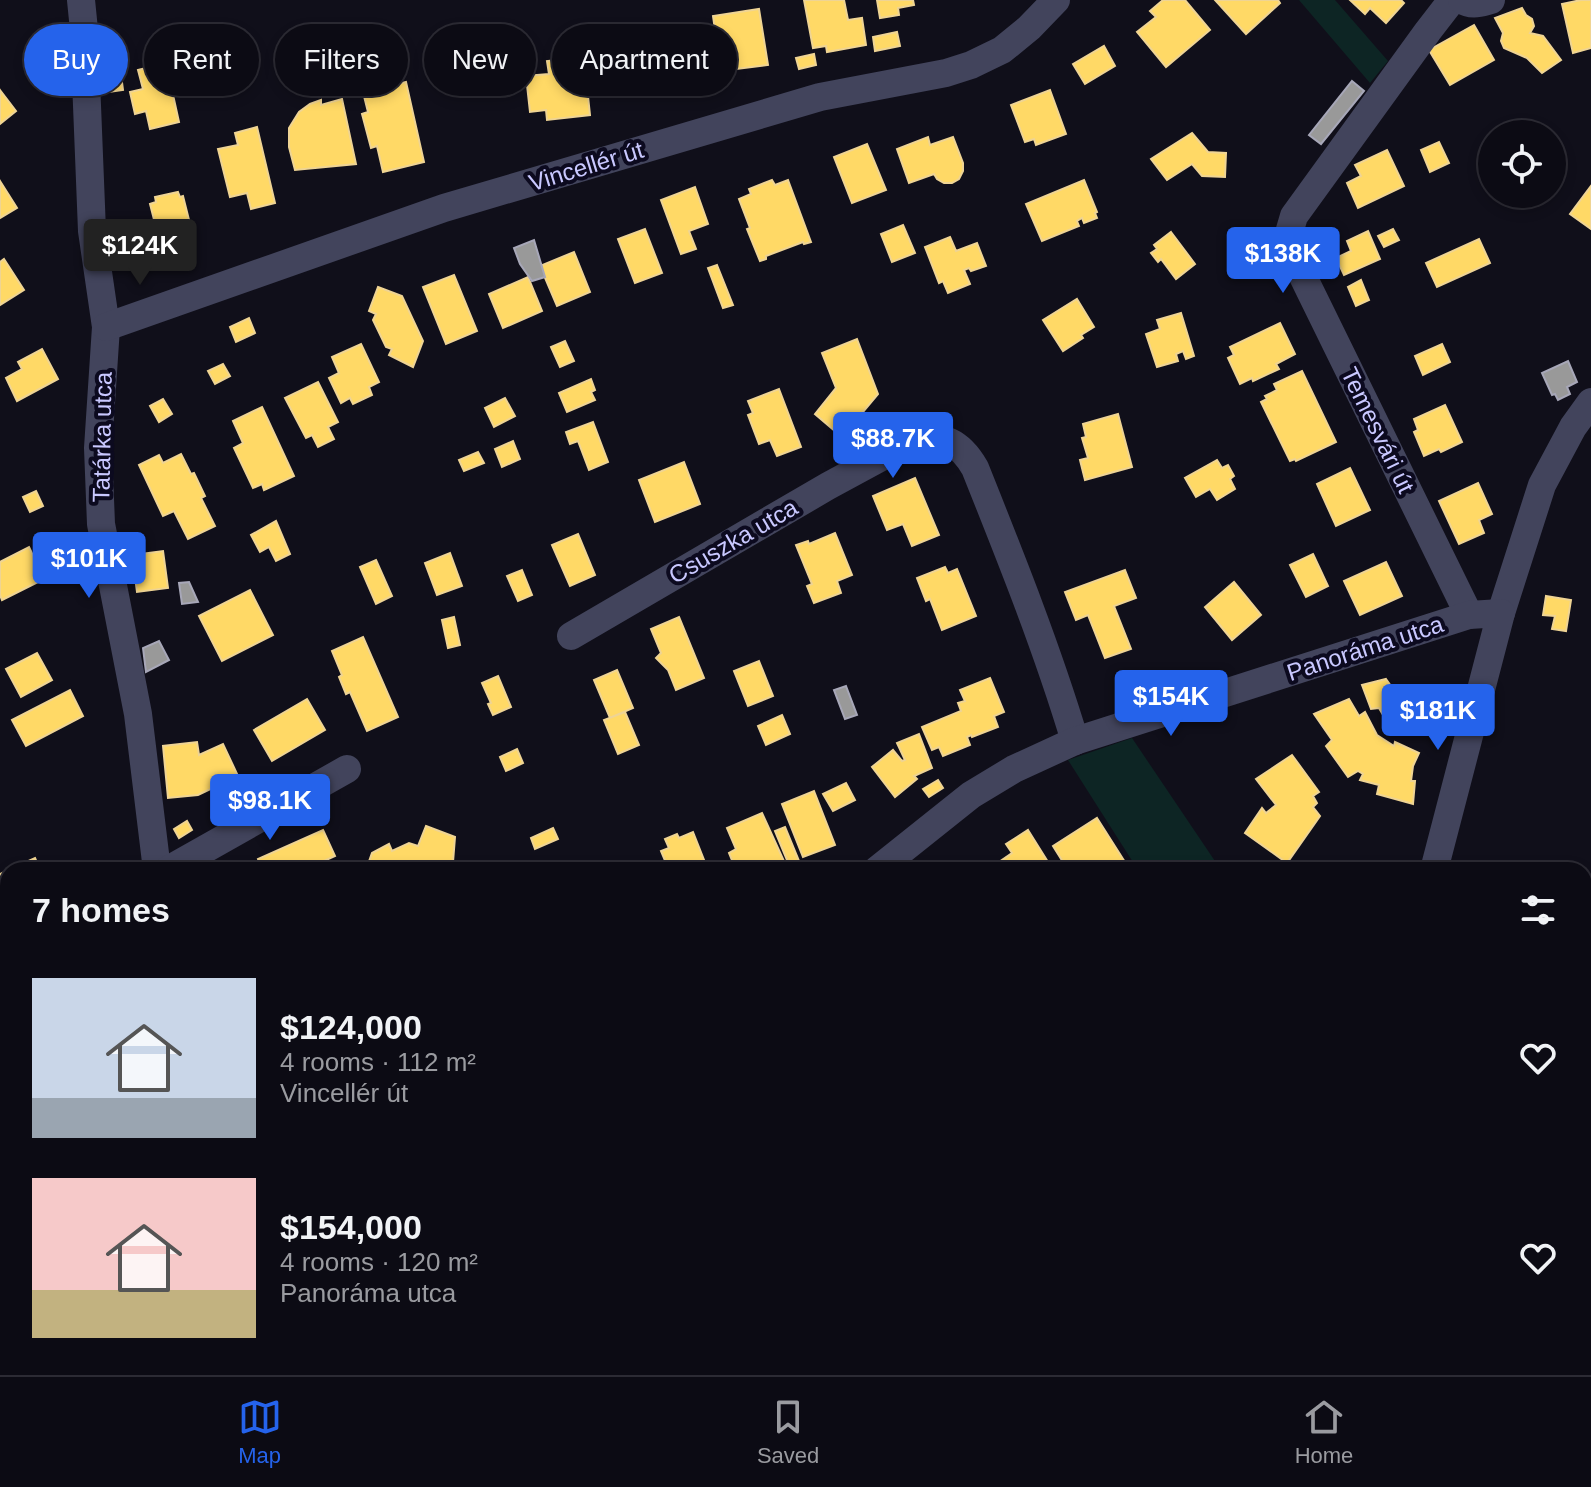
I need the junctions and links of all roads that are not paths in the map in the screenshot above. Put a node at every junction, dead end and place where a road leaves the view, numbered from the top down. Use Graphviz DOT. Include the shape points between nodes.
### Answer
graph roads {
  1 [pos="81,0"];
  2 [pos="1056,0"];
  3 [pos="1452,0"];
  4 [pos="1462,0"];
  5 [pos="1491,0"];
  6 [pos="106,327"];
  7 [pos="1591,402"];
  8 [pos="1501,613"];
  9 [pos="1469,615"];
  10 [pos="571,636"];
  11 [pos="1075,741"];
  12 [pos="347,769"];
  13 [pos="156,862"];
  14 [pos="182,862"];
  15 [pos="887,862"];
  16 [pos="1436,862"];
  1 -- 6 [label="street, Tatárka utca" via="92,231"];
  2 -- 6 [label="street, Vincellér út" via="1002,50 971,65 820,97 444,208"];
  3 -- 9 [label="street, Temesvári út" via="1294,216 1289,233 1291,252"];
  4 -- 5 [label="street"];
  6 -- 13 [label="street, Tatárka utca" via="98,448 101,524 138,714"];
  7 -- 8 [label="street" via="1542,485"];
  8 -- 9 [label="street"];
  8 -- 16 [label="street"];
  9 -- 11 [label="street, Panoráma utca"];
  10 -- 11 [label="street, Csuszka utca" via="913,440 941,439 957,444 975,468 1034,617"];
  11 -- 15 [label="street, Panoráma utca" via="971,795"];
  12 -- 14 [label="street"];
}
